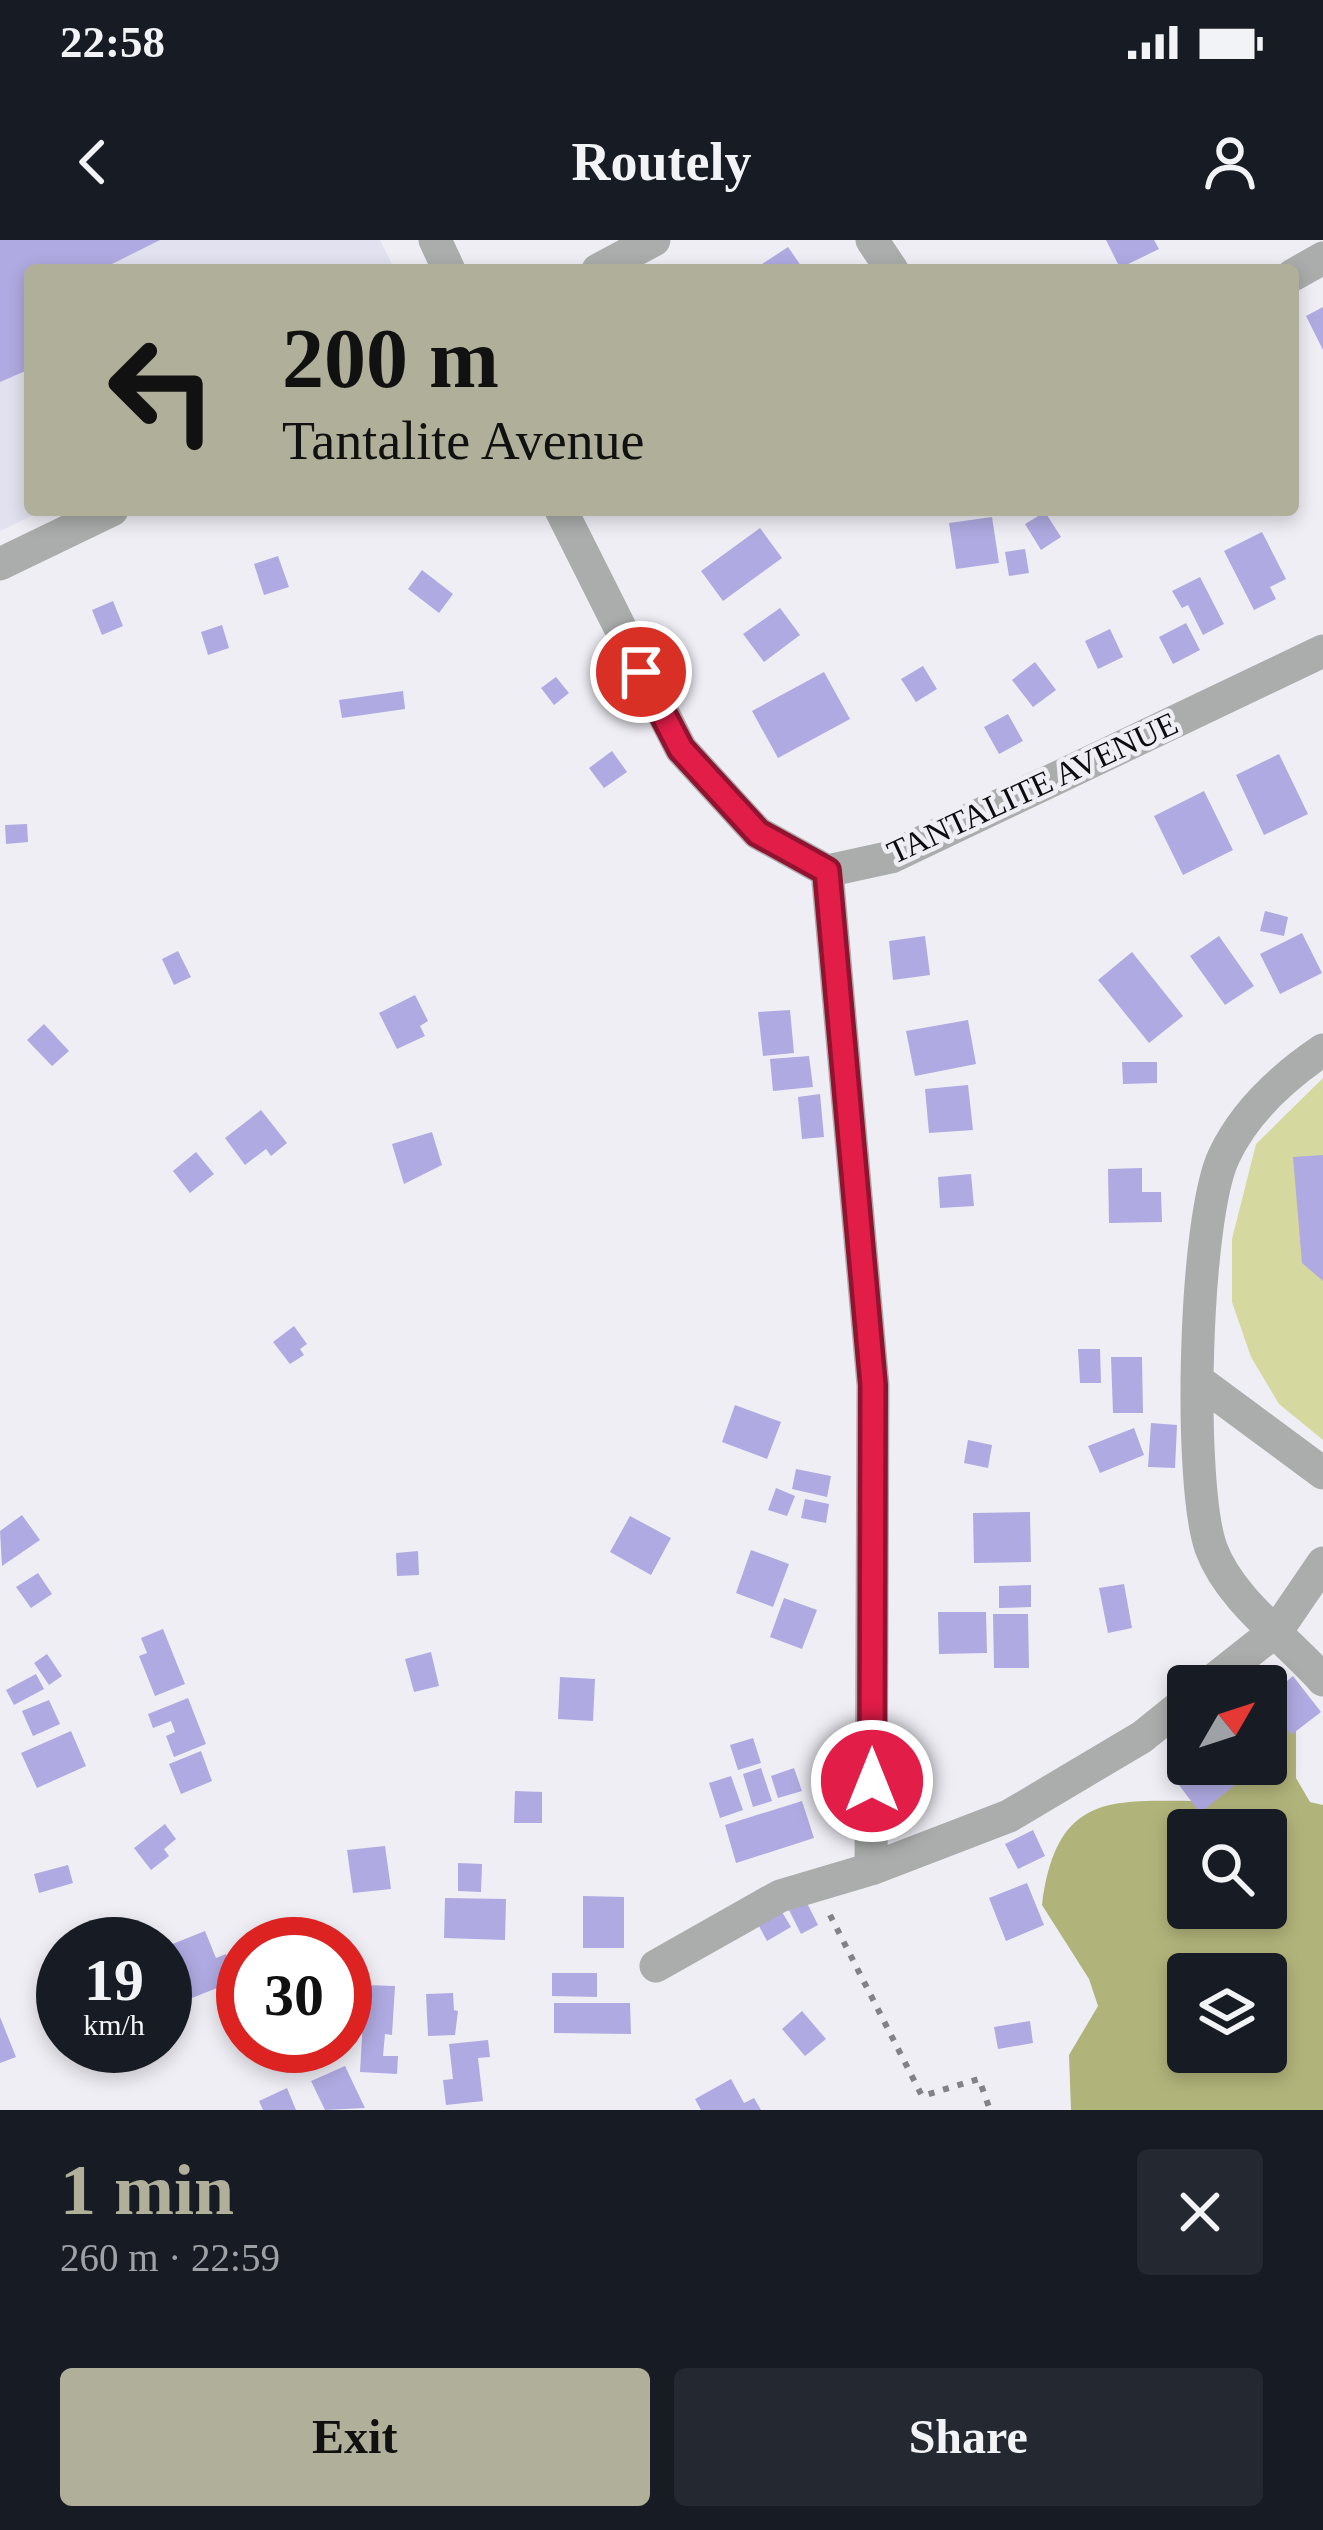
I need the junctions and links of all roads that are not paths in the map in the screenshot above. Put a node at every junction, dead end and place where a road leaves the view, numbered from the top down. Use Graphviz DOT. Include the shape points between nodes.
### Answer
graph roads {
  1 [pos="654,240"];
  2 [pos="609,264"];
  3 [pos="100,516"];
  4 [pos="564,516"];
  5 [pos="0,564"];
  6 [pos="1323,650"];
  7 [pos="827,871"];
  8 [pos="1323,1050"];
  9 [pos="1200,1382"];
  10 [pos="1323,1473"];
  11 [pos="1323,1563"];
  12 [pos="1278,1629"];
  13 [pos="1233,1665"];
  14 [pos="1323,1680"];
  15 [pos="1167,1717"];
  16 [pos="872,1869"];
  17 [pos="656,1966"];
  1 -- 2 [label="street"];
  3 -- 5 [label="street"];
  4 -- 7 [label="street" via="681,749 758,833"];
  6 -- 7 [label="street, TANTALITE AVENUE" via="891,857"];
  7 -- 16 [label="street" via="873,1385"];
  8 -- 9 [label="street" via="1260,1101 1223,1157 1201,1246"];
  9 -- 10 [label="street"];
  9 -- 12 [label="street" via="1200,1501 1212,1550 1238,1599"];
  11 -- 12 [label="street"];
  12 -- 13 [label="street"];
  12 -- 14 [label="street"];
  15 -- 16 [label="street" via="1010,1816"];
  16 -- 17 [label="street" via="780,1896"];
}
